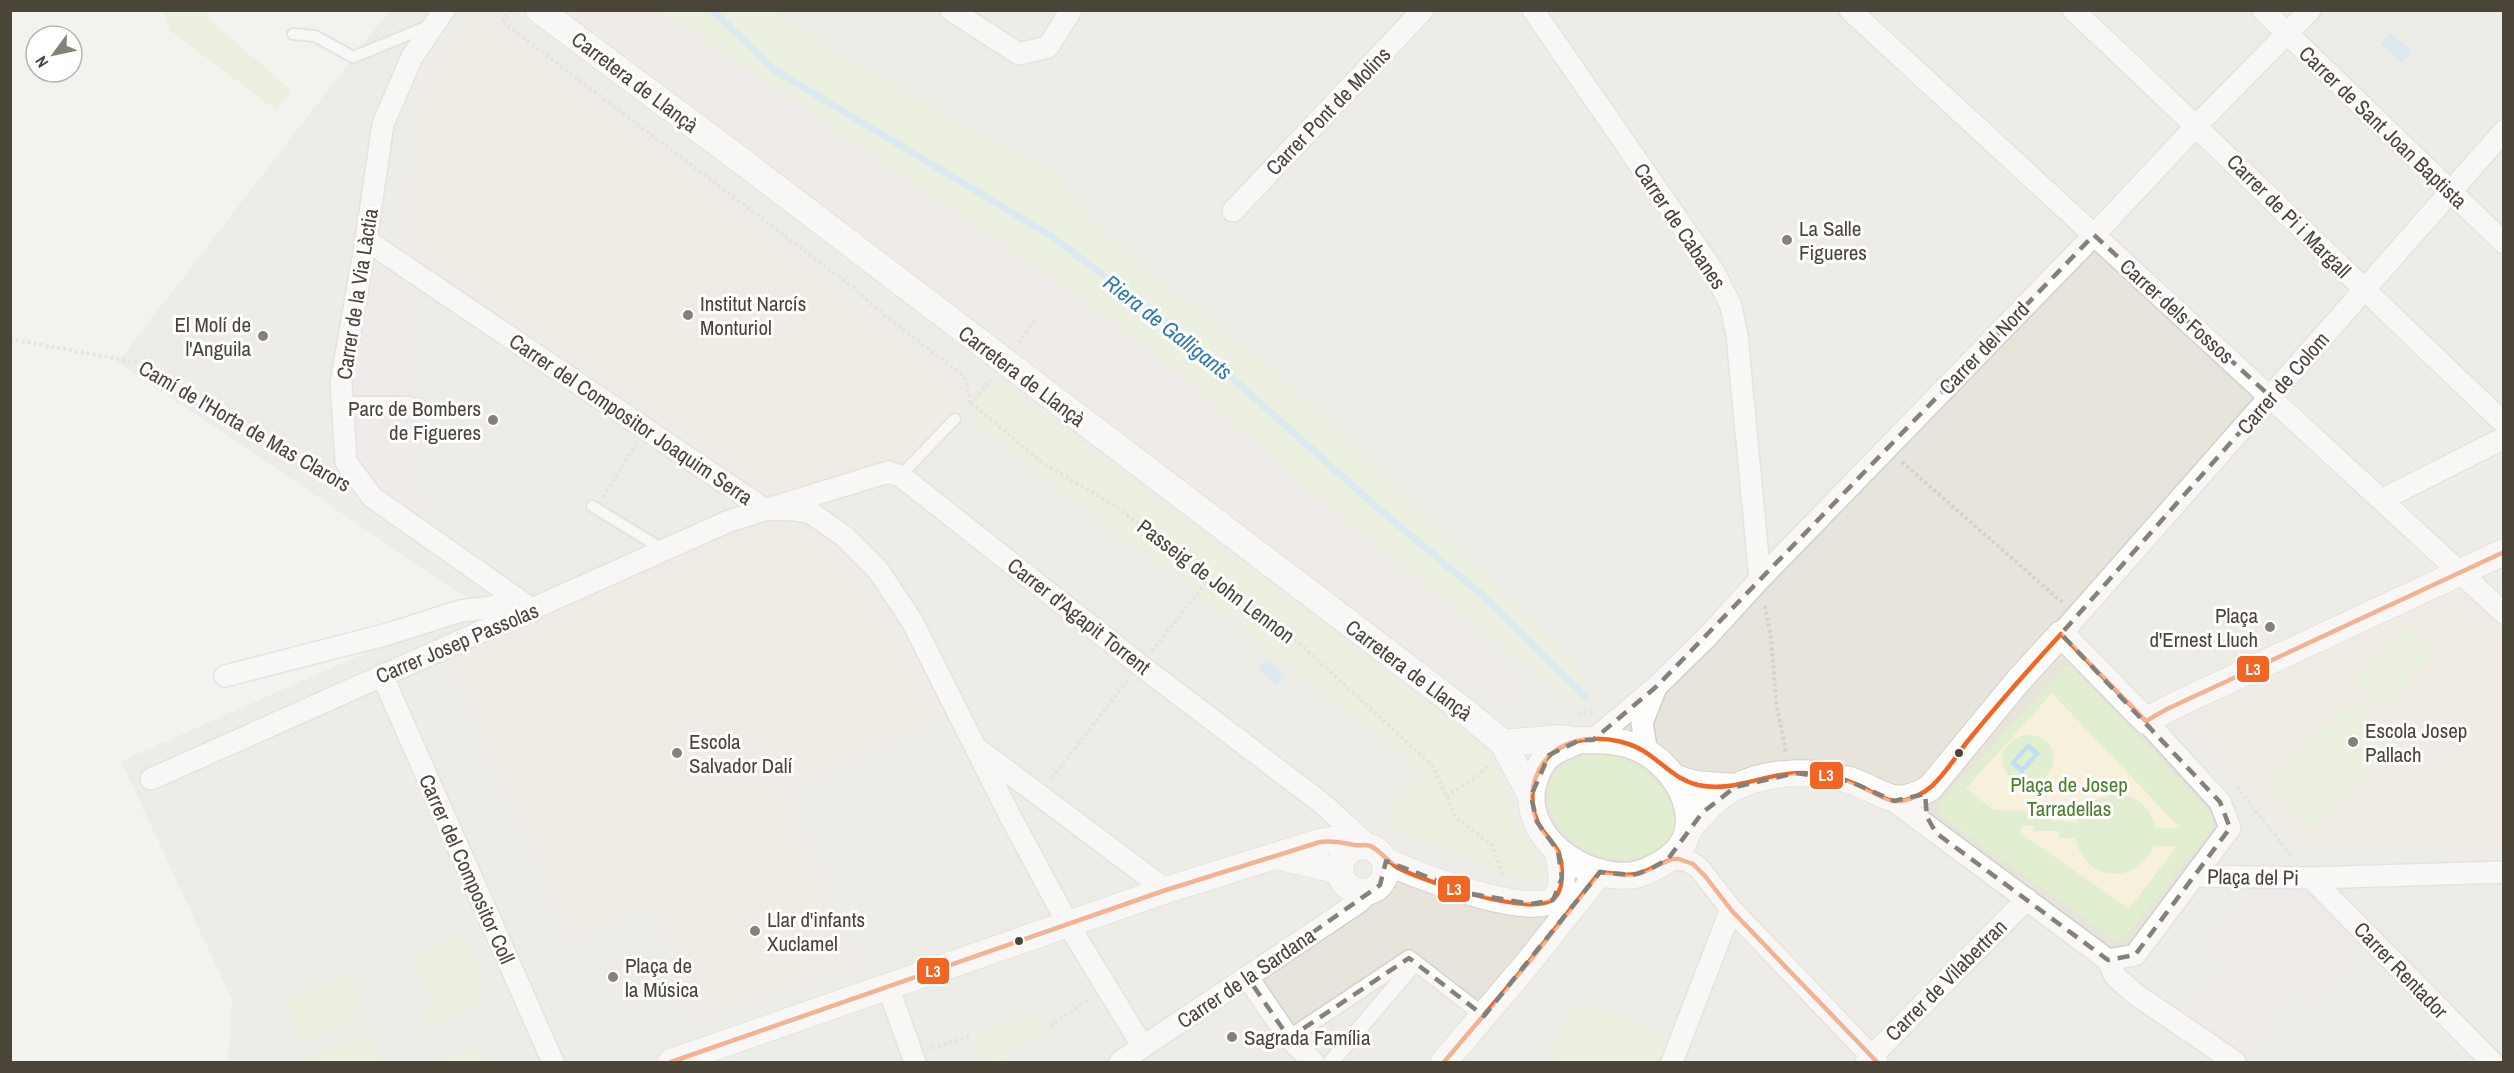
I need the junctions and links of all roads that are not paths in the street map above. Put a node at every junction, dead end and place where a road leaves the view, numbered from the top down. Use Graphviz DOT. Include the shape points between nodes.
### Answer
graph roads {
  1 [pos="539,10"];
  2 [pos="951,10"];
  3 [pos="1071,10"];
  4 [pos="1423,10"];
  5 [pos="1533,10"];
  6 [pos="1850,10"];
  7 [pos="2073,10"];
  8 [pos="2263,10"];
  9 [pos="2310,10"];
  10 [pos="440,17"];
  11 [pos="293,34"];
  12 [pos="2288,34"];
  13 [pos="2197,125"];
  14 [pos="2504,130"];
  15 [pos="2450,191"];
  16 [pos="1233,211"];
  17 [pos="2094,235"];
  18 [pos="366,240"];
  19 [pos="2504,243"];
  20 [pos="2363,289"];
  21 [pos="2271,397"];
  22 [pos="342,402"];
  23 [pos="410,402"];
  24 [pos="955,419"];
  25 [pos="2504,423"];
  26 [pos="2504,438"];
  27 [pos="900,476"];
  28 [pos="839,487"];
  29 [pos="734,488"];
  30 [pos="2381,500"];
  31 [pos="594,507"];
  32 [pos="765,509"];
  33 [pos="729,521"];
  34 [pos="826,523"];
  35 [pos="664,550"];
  36 [pos="2504,552"];
  37 [pos="2460,574"];
  38 [pos="1754,585"];
  39 [pos="528,606"];
  40 [pos="2504,613"];
  41 [pos="2069,625"];
  42 [pos="381,675"];
  43 [pos="225,676"];
  44 [pos="1657,686"];
  45 [pos="2146,721"];
  46 [pos="1586,740"];
  47 [pos="1503,743"];
  48 [pos="976,747"];
  49 [pos="1647,753"];
  50 [pos="1675,778"];
  51 [pos="151,779"];
  52 [pos="1735,787"];
  53 [pos="1930,789"];
  54 [pos="1531,796"];
  55 [pos="1894,801"];
  56 [pos="1688,830"];
  57 [pos="1936,833"];
  58 [pos="1558,850"];
  59 [pos="1371,851"];
  60 [pos="1274,857"];
  61 [pos="1668,859"];
  62 [pos="1340,871"];
  63 [pos="1600,872"];
  64 [pos="2504,872"];
  65 [pos="2194,876"];
  66 [pos="2311,878"];
  67 [pos="1166,890"];
  68 [pos="1369,892"];
  69 [pos="2027,899"];
  70 [pos="1517,902"];
  71 [pos="1731,909"];
  72 [pos="1068,924"];
  73 [pos="1534,956"];
  74 [pos="2108,960"];
  75 [pos="1415,963"];
  76 [pos="1248,978"];
  77 [pos="888,987"];
  78 [pos="1484,1016"];
  79 [pos="1289,1038"];
  80 [pos="1143,1047"];
  81 [pos="723,1054"];
  82 [pos="913,1058"];
  83 [pos="1871,1060"];
  84 [pos="553,1062"];
  85 [pos="671,1062"];
  86 [pos="1120,1062"];
  87 [pos="1313,1062"];
  88 [pos="1331,1062"];
  89 [pos="1444,1062"];
  90 [pos="1672,1062"];
  91 [pos="2235,1062"];
  92 [pos="2492,1062"];
  1 -- 47 [label="street, Carretera de Llançà"];
  2 -- 3 [label="street" via="1019,54 1048,47"];
  4 -- 16 [label="street, Carrer Pont de Molins"];
  5 -- 38 [label="street, Carrer de Cabanes" via="1714,272 1731,306 1737,336"];
  6 -- 17 [label="street, Carrer dels Fossos"];
  7 -- 13 [label="street, Carrer de Pi i Margall"];
  8 -- 12 [label="street, Carrer de Sant Joan Baptista"];
  9 -- 12 [label="street, Carrer del Nord"];
  10 -- 11 [label="lane" via="353,57 315,36"];
  10 -- 18 [label="street, Carrer de la Via Làctia" via="412,57 383,124"];
  12 -- 13 [label="street, Carrer del Nord"];
  12 -- 15 [label="street, Carrer de Sant Joan Baptista"];
  13 -- 17 [label="street, Carrer del Nord"];
  13 -- 20 [label="street, Carrer de Pi i Margall"];
  14 -- 15 [label="street, Carrer de Colom"];
  15 -- 19 [label="street, Carrer de Sant Joan Baptista"];
  15 -- 20 [label="street, Carrer de Colom"];
  17 -- 21 [label="street, Carrer dels Fossos"];
  17 -- 38 [label="street, Carrer del Nord"];
  18 -- 22 [label="street, Carrer de la Via Làctia" via="341,383"];
  18 -- 29 [label="street, Carrer del Compositor Joaquim Serra"];
  20 -- 21 [label="street, Carrer de Colom"];
  20 -- 25 [label="street, Carrer de Pi i Margall"];
  21 -- 30 [label="street, Carrer dels Fossos"];
  21 -- 41 [label="street, Carrer de Colom"];
  22 -- 23 [label="lane"];
  22 -- 39 [label="street, Carrer de la Via Làctia" via="346,462 372,497"];
  24 -- 27 [label="lane"];
  26 -- 30 [label="street"];
  27 -- 28 [label="street" via="888,472"];
  27 -- 59 [label="street, Carrer d'Agapit Torrent" via="1323,804"];
  28 -- 32 [label="street"];
  28 -- 34 [label="street" via="827,505"];
  29 -- 32 [label="street, Carrer del Compositor Joaquim Serra"];
  29 -- 33 [label="street"];
  30 -- 37 [label="street, Carrer dels Fossos"];
  31 -- 35 [label="lane"];
  32 -- 33 [label="street, Carrer Josep Passolas"];
  32 -- 34 [label="street, Carrer del Compositor Joaquim Serra" via="811,513"];
  33 -- 35 [label="street, Carrer Josep Passolas"];
  34 -- 48 [label="street, Carrer del Compositor Joaquim Serra" via="878,570 912,621"];
  35 -- 39 [label="street, Carrer Josep Passolas"];
  36 -- 37 [label="street"];
  37 -- 40 [label="street, Carrer dels Fossos"];
  37 -- 45 [label="street"];
  38 -- 44 [label="street, Carrer del Nord"];
  39 -- 42 [label="street, Carrer Josep Passolas"];
  39 -- 43 [label="street" via="460,611"];
  41 -- 45 [label="street"];
  41 -- 53 [label="street"];
  42 -- 51 [label="street, Carrer Josep Passolas"];
  42 -- 84 [label="street, Carrer del Compositor Coll"];
  44 -- 46 [label="street, Carrer del Nord"];
  44 -- 49 [label="street, Carrer del Nord" via="1642,723"];
  45 -- 65 [label="street" via="2220,802 2230,828"];
  46 -- 47 [label="street"];
  46 -- 49 [label="street" via="1623,743"];
  46 -- 54 [label="street" via="1549,755 1540,765"];
  47 -- 54 [label="street, Carretera de Llançà"];
  48 -- 67 [label="street, Carrer del Compositor Joaquim Serra"];
  48 -- 72 [label="street, Carrer del Compositor Joaquim Serra"];
  49 -- 50 [label="street"];
  50 -- 52 [label="street"];
  50 -- 56 [label="street" via="1686,799"];
  52 -- 55 [label="street" via="1796,773 1850,781"];
  52 -- 56 [label="street" via="1715,801"];
  53 -- 55 [label="street"];
  53 -- 57 [label="street" via="1927,817"];
  54 -- 58 [label="street" via="1537,822"];
  55 -- 57 [label="street"];
  56 -- 61 [label="street"];
  57 -- 69 [label="street"];
  58 -- 63 [label="street"];
  58 -- 70 [label="street" via="1562,878 1553,900 1543,904"];
  59 -- 60 [label="street" via="1337,839"];
  59 -- 62 [label="street" via="1344,855"];
  59 -- 68 [label="street" via="1386,874"];
  59 -- 70 [label="street" via="1408,872 1462,891"];
  60 -- 62 [label="street"];
  60 -- 67 [label="street"];
  61 -- 63 [label="street" via="1633,875"];
  61 -- 71 [label="street" via="1687,860 1699,868"];
  62 -- 68 [label="street" via="1350,888"];
  63 -- 73 [label="street"];
  64 -- 66 [label="street, Plaça del Pi"];
  65 -- 66 [label="street, Plaça del Pi"];
  65 -- 74 [label="street" via="2135,955"];
  66 -- 92 [label="street, Carrer Rentador"];
  67 -- 72 [label="street"];
  68 -- 76 [label="street, Carrer de la Sardana"];
  69 -- 74 [label="street"];
  69 -- 83 [label="street, Carrer de Vilabertran"];
  70 -- 73 [label="street" via="1533,925"];
  71 -- 83 [label="street"];
  71 -- 90 [label="street"];
  72 -- 77 [label="street"];
  72 -- 80 [label="street, Carrer del Compositor Joaquim Serra"];
  73 -- 78 [label="street"];
  74 -- 91 [label="street" via="2115,976 2135,993"];
  75 -- 78 [label="street"];
  75 -- 79 [label="street" via="1409,958"];
  75 -- 88 [label="street"];
  76 -- 79 [label="street"];
  76 -- 80 [label="street, Carrer de la Sardana"];
  77 -- 81 [label="street"];
  77 -- 82 [label="street"];
  78 -- 89 [label="street"];
  79 -- 87 [label="street"];
  80 -- 86 [label="street, Carrer de la Sardana"];
  81 -- 85 [label="street"];
}
